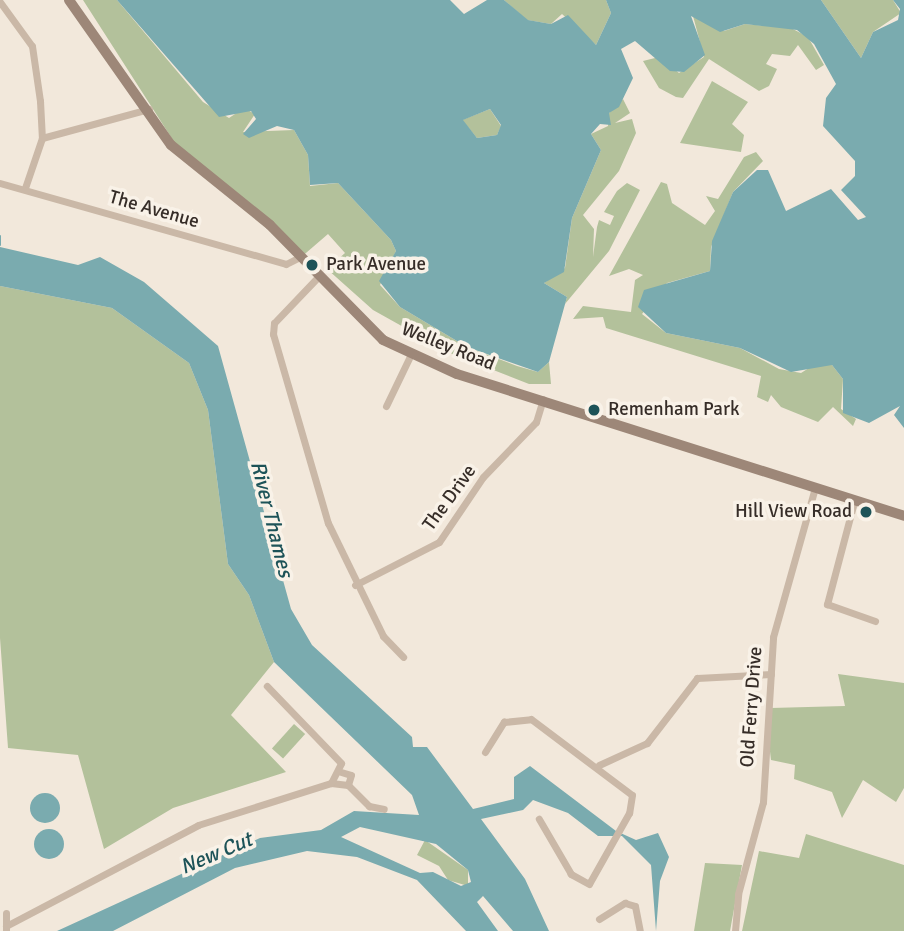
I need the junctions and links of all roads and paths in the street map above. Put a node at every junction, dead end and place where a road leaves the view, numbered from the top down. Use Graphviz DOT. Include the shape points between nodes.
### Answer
graph roads {
  1 [pos="69,0"];
  2 [pos="0,2"];
  3 [pos="149,108"];
  4 [pos="42,138"];
  5 [pos="0,183"];
  6 [pos="25,188"];
  7 [pos="298,258"];
  8 [pos="317,278"];
  9 [pos="411,354"];
  10 [pos="543,399"];
  11 [pos="386,406"];
  12 [pos="815,488"];
  13 [pos="854,502"];
  14 [pos="904,516"];
  15 [pos="355,585"];
  16 [pos="875,621"];
  17 [pos="403,657"];
  18 [pos="771,674"];
  19 [pos="267,686"];
  20 [pos="485,752"];
  21 [pos="599,765"];
  22 [pos="341,772"];
  23 [pos="331,783"];
  24 [pos="348,785"];
  25 [pos="384,809"];
  26 [pos="539,819"];
  27 [pos="6,913"];
  28 [pos="599,919"];
  29 [pos="6,928"];
  30 [pos="640,931"];
  31 [pos="735,931"];
  1 -- 3 [label="main road, Welley Road"];
  2 -- 4 [label="street" via="32,47"];
  3 -- 4 [label="street"];
  3 -- 7 [label="main road, Welley Road" via="187,162 244,202"];
  4 -- 6 [label="street"];
  5 -- 6 [label="street, The Avenue"];
  6 -- 7 [label="street, The Avenue" via="286,264"];
  7 -- 8 [label="main road, Welley Road"];
  8 -- 9 [label="main road, Welley Road" via="366,327"];
  8 -- 15 [label="street" via="274,323 274,334 313,480"];
  9 -- 10 [label="main road, Welley Road"];
  9 -- 11 [label="street"];
  10 -- 12 [label="main road, Welley Road"];
  10 -- 15 [label="street, The Drive" via="536,422 483,477 452,529 426,553"];
  12 -- 13 [label="main road, Welley Road"];
  12 -- 18 [label="street, Old Ferry Drive" via="776,626"];
  13 -- 14 [label="main road, Welley Road"];
  13 -- 16 [label="street" via="828,608"];
  15 -- 17 [label="street" via="383,636"];
  18 -- 21 [label="street" via="697,678 647,743"];
  18 -- 31 [label="street, Old Ferry Drive" via="763,802 738,894"];
  19 -- 22 [label="street" via="341,763"];
  20 -- 21 [label="street" via="504,722 522,718 544,726"];
  21 -- 26 [label="street" via="632,795 620,830 589,884 578,882"];
  22 -- 23 [label="street"];
  22 -- 24 [label="street" via="351,775"];
  23 -- 24 [label="street"];
  23 -- 29 [label="street" via="198,825"];
  24 -- 25 [label="street" via="369,806"];
  27 -- 29 [label="street"];
  28 -- 30 [label="street" via="625,903 635,906"];
}
